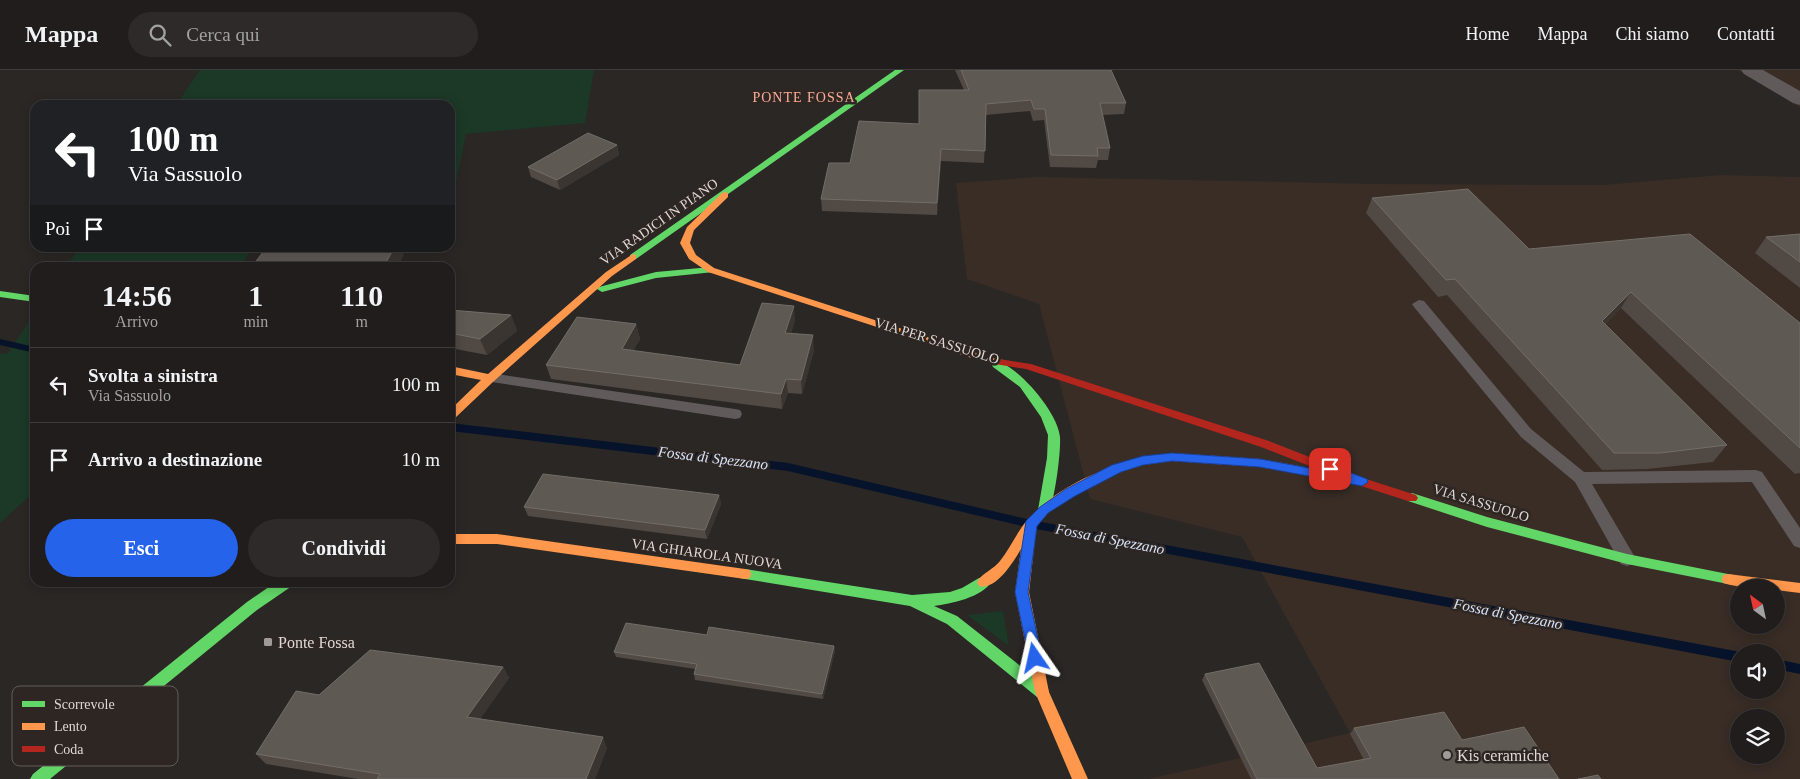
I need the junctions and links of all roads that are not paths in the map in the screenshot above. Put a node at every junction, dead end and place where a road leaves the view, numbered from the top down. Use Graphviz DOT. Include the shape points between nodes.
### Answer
graph roads {
  1 [pos="900,70"];
  2 [pos="1750,70"];
  3 [pos="1800,100"];
  4 [pos="725,194"];
  5 [pos="711,270"];
  6 [pos="0,294"];
  7 [pos="584,296"];
  8 [pos="30,298"];
  9 [pos="1419,304"];
  10 [pos="988,360"];
  11 [pos="455,371"];
  12 [pos="490,378"];
  13 [pos="455,411"];
  14 [pos="1164,411"];
  15 [pos="735,414"];
  16 [pos="1581,478"];
  17 [pos="1362,482"];
  18 [pos="1044,510"];
  19 [pos="1030,524"];
  20 [pos="472,527"];
  21 [pos="455,539"];
  22 [pos="497,539"];
  23 [pos="1800,541"];
  24 [pos="1627,559"];
  25 [pos="269,587"];
  26 [pos="280,587"];
  27 [pos="1800,588"];
  28 [pos="912,601"];
  29 [pos="252,606"];
  30 [pos="153,686"];
  31 [pos="1042,692"];
  32 [pos="54,766"];
  33 [pos="38,779"];
  34 [pos="1080,779"];
  1 -- 4 [label="street, VIA RADICI IN PIANO"];
  2 -- 3 [label="street"];
  4 -- 5 [label="street" via="690,228 685,244 692,257"];
  4 -- 7 [label="street, VIA RADICI IN PIANO" via="609,274"];
  5 -- 7 [label="street" via="632,279"];
  5 -- 10 [label="street, VIA PER SASSUOLO"];
  6 -- 8 [label="street"];
  7 -- 12 [label="street, VIA RADICI IN PIANO"];
  9 -- 16 [label="lane" via="1526,433"];
  10 -- 14 [label="street, VIA PER SASSUOLO" via="1027,366"];
  10 -- 18 [label="street" via="1024,384 1046,416 1054,435"];
  11 -- 12 [label="street"];
  12 -- 13 [label="street, VIA RADICI IN PIANO"];
  12 -- 15 [label="lane"];
  14 -- 17 [label="street, VIA SASSUOLO" via="1265,444"];
  16 -- 23 [label="lane" via="1756,476"];
  16 -- 24 [label="lane"];
  17 -- 18 [label="street" via="1260,463 1172,457 1143,460 1116,468"];
  17 -- 24 [label="street, VIA SASSUOLO" via="1487,522"];
  18 -- 19 [label="street"];
  19 -- 28 [label="street" via="1003,567 970,592 940,601"];
  19 -- 31 [label="street" via="1022,592"];
  20 -- 22 [label="street"];
  21 -- 22 [label="street"];
  22 -- 28 [label="street, VIA GHIAROLA NUOVA"];
  24 -- 27 [label="street, VIA SASSUOLO" via="1706,576"];
  25 -- 29 [label="street"];
  26 -- 29 [label="street"];
  28 -- 31 [label="street" via="952,620"];
  29 -- 30 [label="street"];
  31 -- 34 [label="street"];
  32 -- 33 [label="street"];
}
